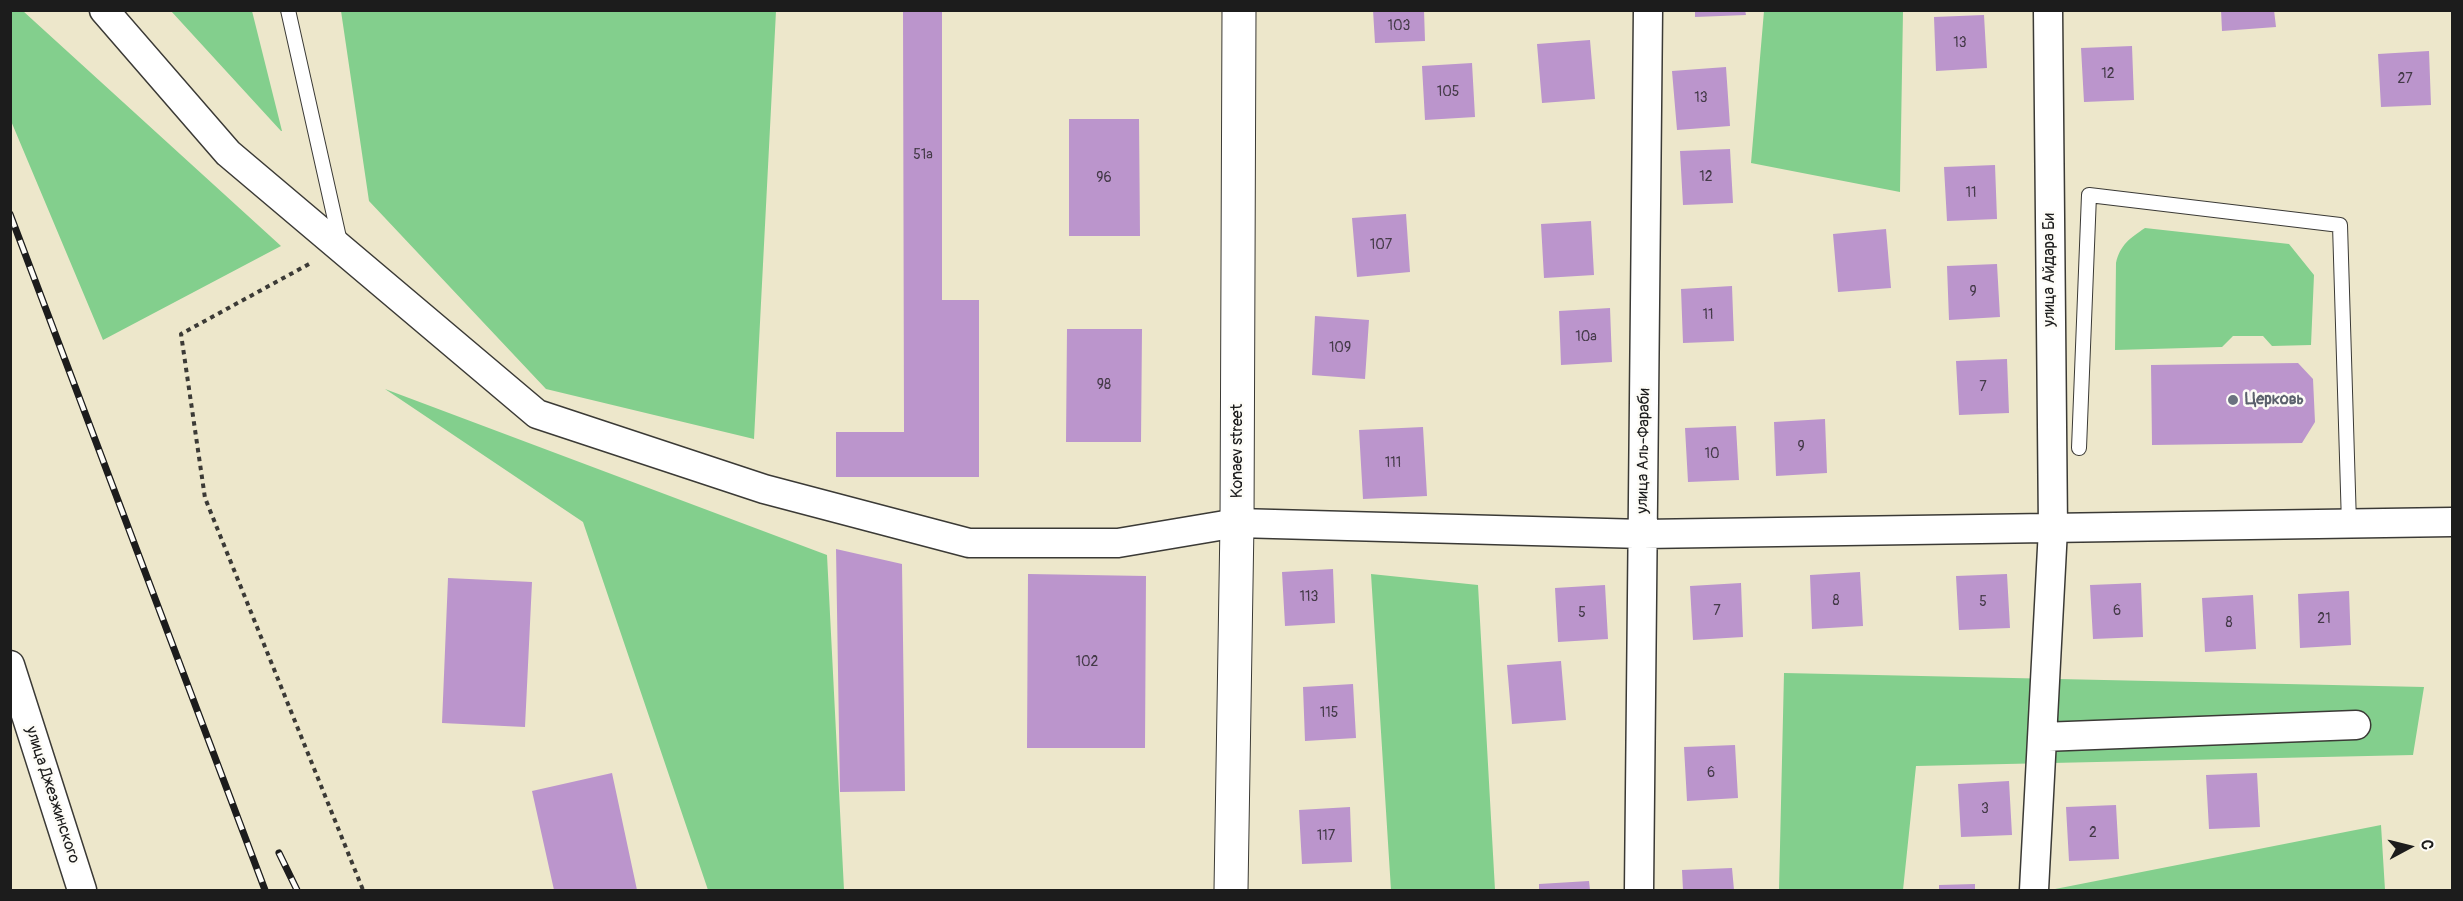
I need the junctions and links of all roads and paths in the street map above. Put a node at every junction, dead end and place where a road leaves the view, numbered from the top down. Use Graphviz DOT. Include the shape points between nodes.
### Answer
graph roads {
  1 [pos="104,10"];
  2 [pos="288,10"];
  3 [pos="1239,10"];
  4 [pos="1648,10"];
  5 [pos="2048,10"];
  6 [pos="341,247"];
  7 [pos="2079,448"];
  8 [pos="2452,522"];
  9 [pos="1238,523"];
  10 [pos="2349,524"];
  11 [pos="2053,529"];
  12 [pos="1643,534"];
  13 [pos="10,665"];
  14 [pos="2356,725"];
  15 [pos="2042,737"];
  16 [pos="82,891"];
  17 [pos="363,891"];
  18 [pos="1231,891"];
  19 [pos="1639,891"];
  20 [pos="2034,891"];
  1 -- 6 [label="street" via="228,153"];
  2 -- 6 [label="lane"];
  3 -- 9 [label="main road, Konaev street"];
  4 -- 12 [label="street, улица Аль-Фараби"];
  5 -- 11 [label="street, улица Айдара Би"];
  6 -- 9 [label="street" via="537,414 764,489 969,543 1118,543"];
  6 -- 17 [label="path" via="181,334 205,498"];
  7 -- 10 [label="lane" via="2090,195 2340,225"];
  8 -- 10 [label="street"];
  9 -- 12 [label="street"];
  9 -- 18 [label="main road, Konaev street"];
  10 -- 11 [label="street"];
  11 -- 12 [label="street"];
  11 -- 15 [label="street, улица Айдара Би"];
  12 -- 19 [label="street, улица Аль-Фараби"];
  13 -- 16 [label="street, улица Джезжинского"];
  14 -- 15 [label="street"];
  15 -- 20 [label="street, улица Айдара Би"];
}
